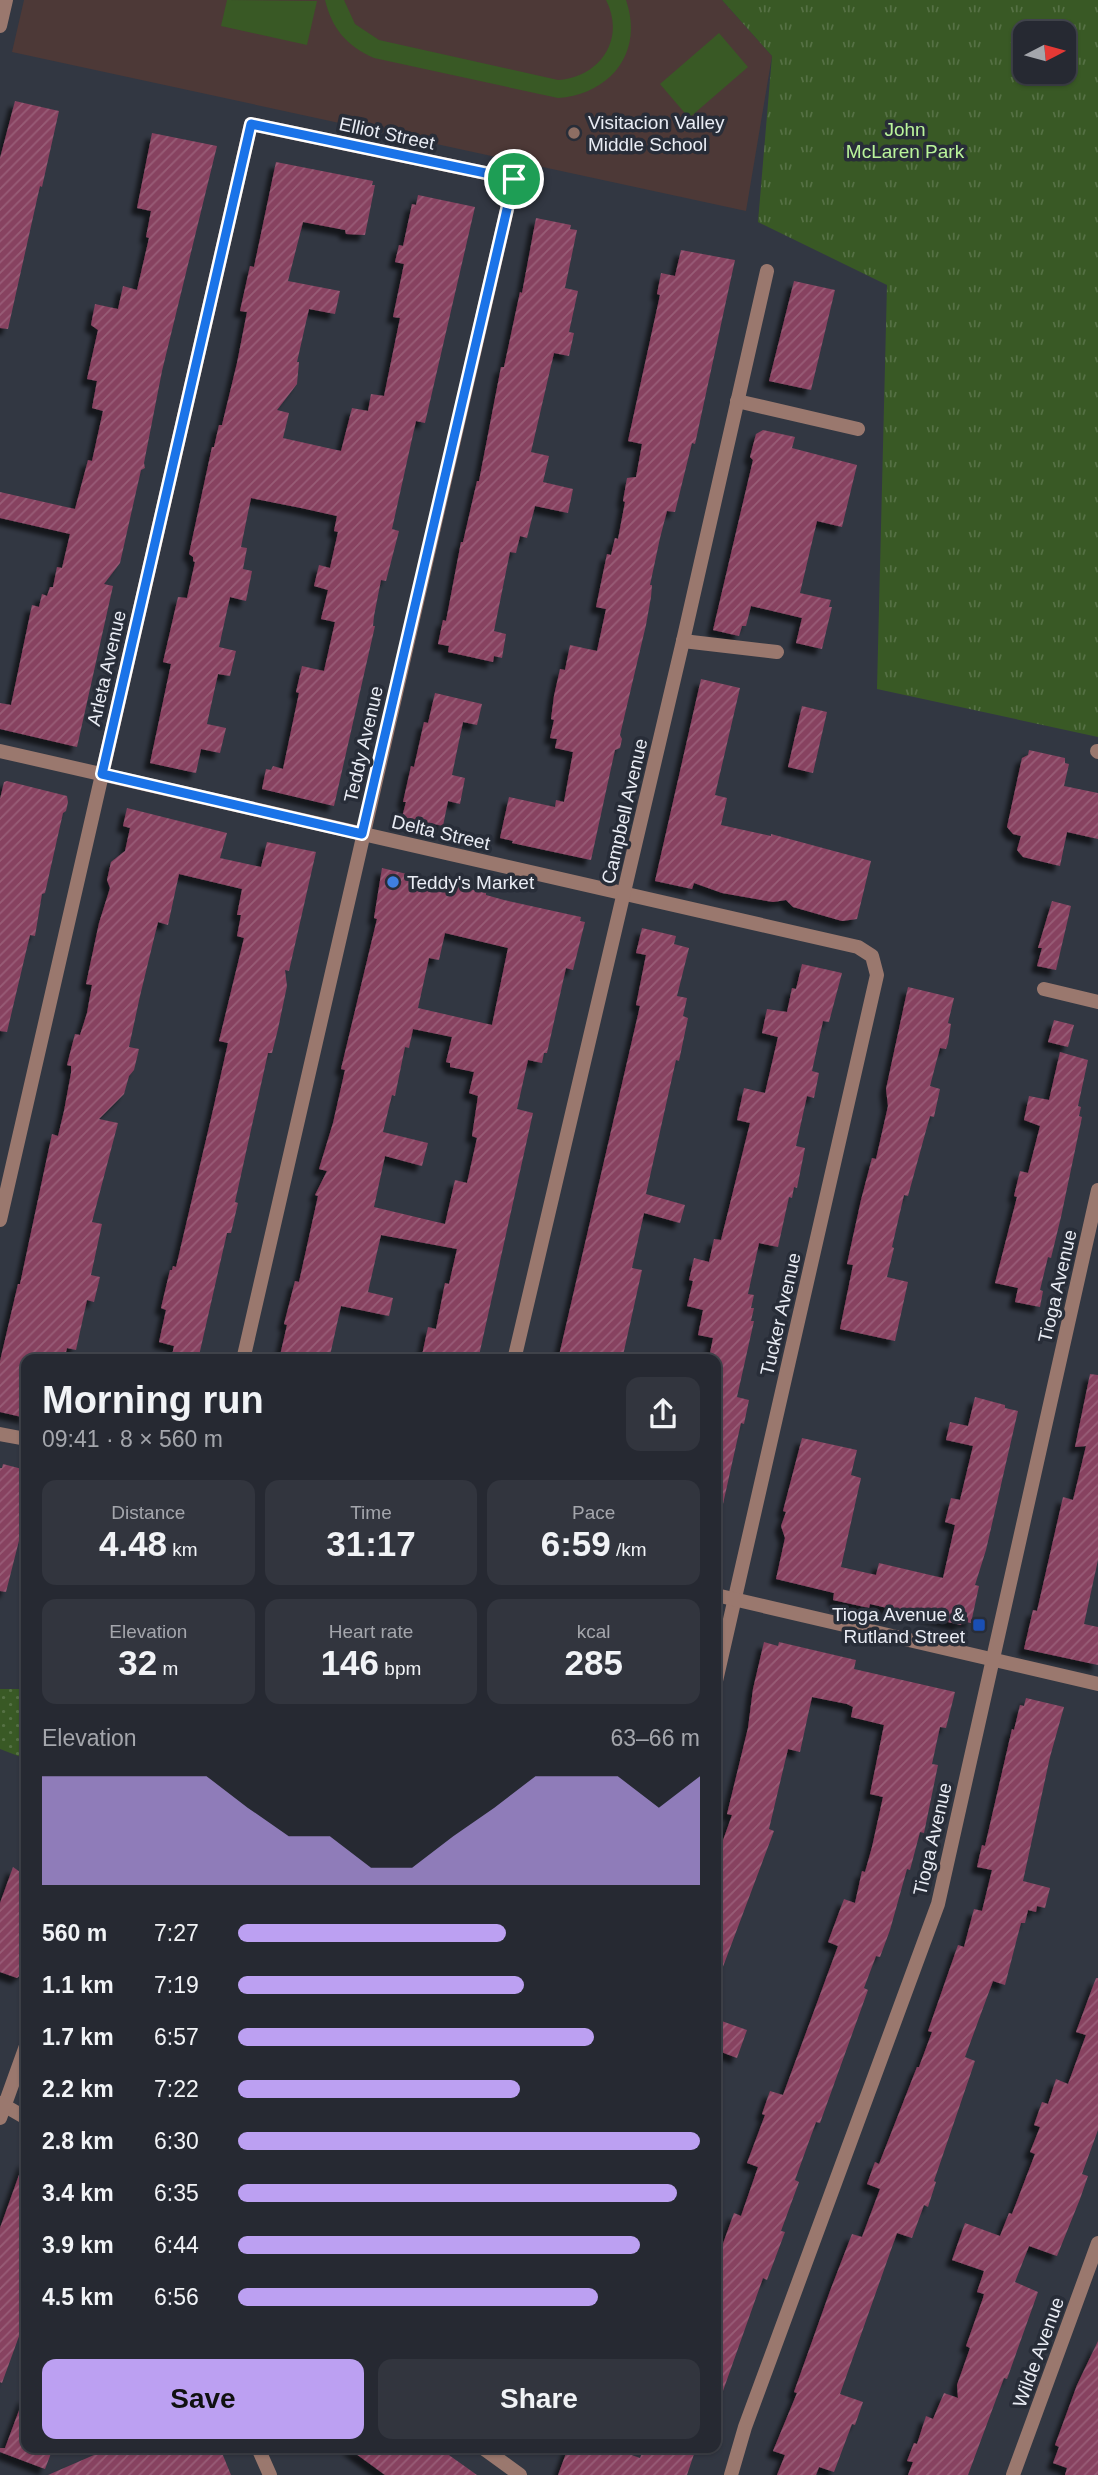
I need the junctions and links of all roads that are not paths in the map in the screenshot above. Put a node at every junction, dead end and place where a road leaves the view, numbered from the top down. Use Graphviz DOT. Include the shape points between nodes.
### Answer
graph roads {
  1 [pos="6,0"];
  2 [pos="0,26"];
  3 [pos="251,124"];
  4 [pos="514,179"];
  5 [pos="767,271"];
  6 [pos="737,401"];
  7 [pos="858,429"];
  8 [pos="683,641"];
  9 [pos="777,652"];
  10 [pos="0,751"];
  11 [pos="102,774"];
  12 [pos="362,834"];
  13 [pos="624,892"];
  14 [pos="872,956"];
  15 [pos="1044,989"];
  16 [pos="1098,1002"];
  17 [pos="1098,1190"];
  18 [pos="0,1220"];
  19 [pos="244,1354"];
  20 [pos="515,1354"];
  21 [pos="0,1434"];
  22 [pos="21,1438"];
  23 [pos="721,1596"];
  24 [pos="735,1599"];
  25 [pos="992,1658"];
  26 [pos="721,1659"];
  27 [pos="1098,1684"];
  28 [pos="21,2059"];
  29 [pos="2,2109"];
  30 [pos="21,2116"];
  31 [pos="1098,2243"];
  32 [pos="260,2453"];
  33 [pos="490,2453"];
  34 [pos="270,2475"];
  35 [pos="520,2475"];
  36 [pos="731,2475"];
  37 [pos="1013,2475"];
  1 -- 2 [label="street"];
  3 -- 4 [label="street, Elliot Street"];
  3 -- 11 [label="street, Arleta Avenue"];
  4 -- 12 [label="street, Teddy Avenue"];
  5 -- 6 [label="street, Campbell Avenue"];
  6 -- 7 [label="street"];
  6 -- 8 [label="street, Campbell Avenue"];
  8 -- 9 [label="street"];
  8 -- 13 [label="street, Campbell Avenue"];
  10 -- 11 [label="street, Delta Street"];
  11 -- 12 [label="street, Delta Street"];
  11 -- 18 [label="street, Arleta Avenue"];
  12 -- 13 [label="street, Delta Street"];
  12 -- 19 [label="street, Teddy Avenue"];
  13 -- 14 [label="street, Delta Street" via="858,947"];
  13 -- 20 [label="street, Campbell Avenue"];
  14 -- 24 [label="street, Tucker Avenue" via="877,975"];
  15 -- 16 [label="street"];
  17 -- 25 [label="street, Tioga Avenue"];
  21 -- 22 [label="street"];
  23 -- 24 [label="street"];
  24 -- 25 [label="street"];
  24 -- 26 [label="street, Tucker Avenue"];
  25 -- 27 [label="street"];
  25 -- 36 [label="street, Tioga Avenue" via="937,1904 744,2427"];
  28 -- 29 [label="street"];
  29 -- 30 [label="street"];
  31 -- 37 [label="street, Wilde Avenue"];
  32 -- 34 [label="street"];
  33 -- 35 [label="street"];
}
